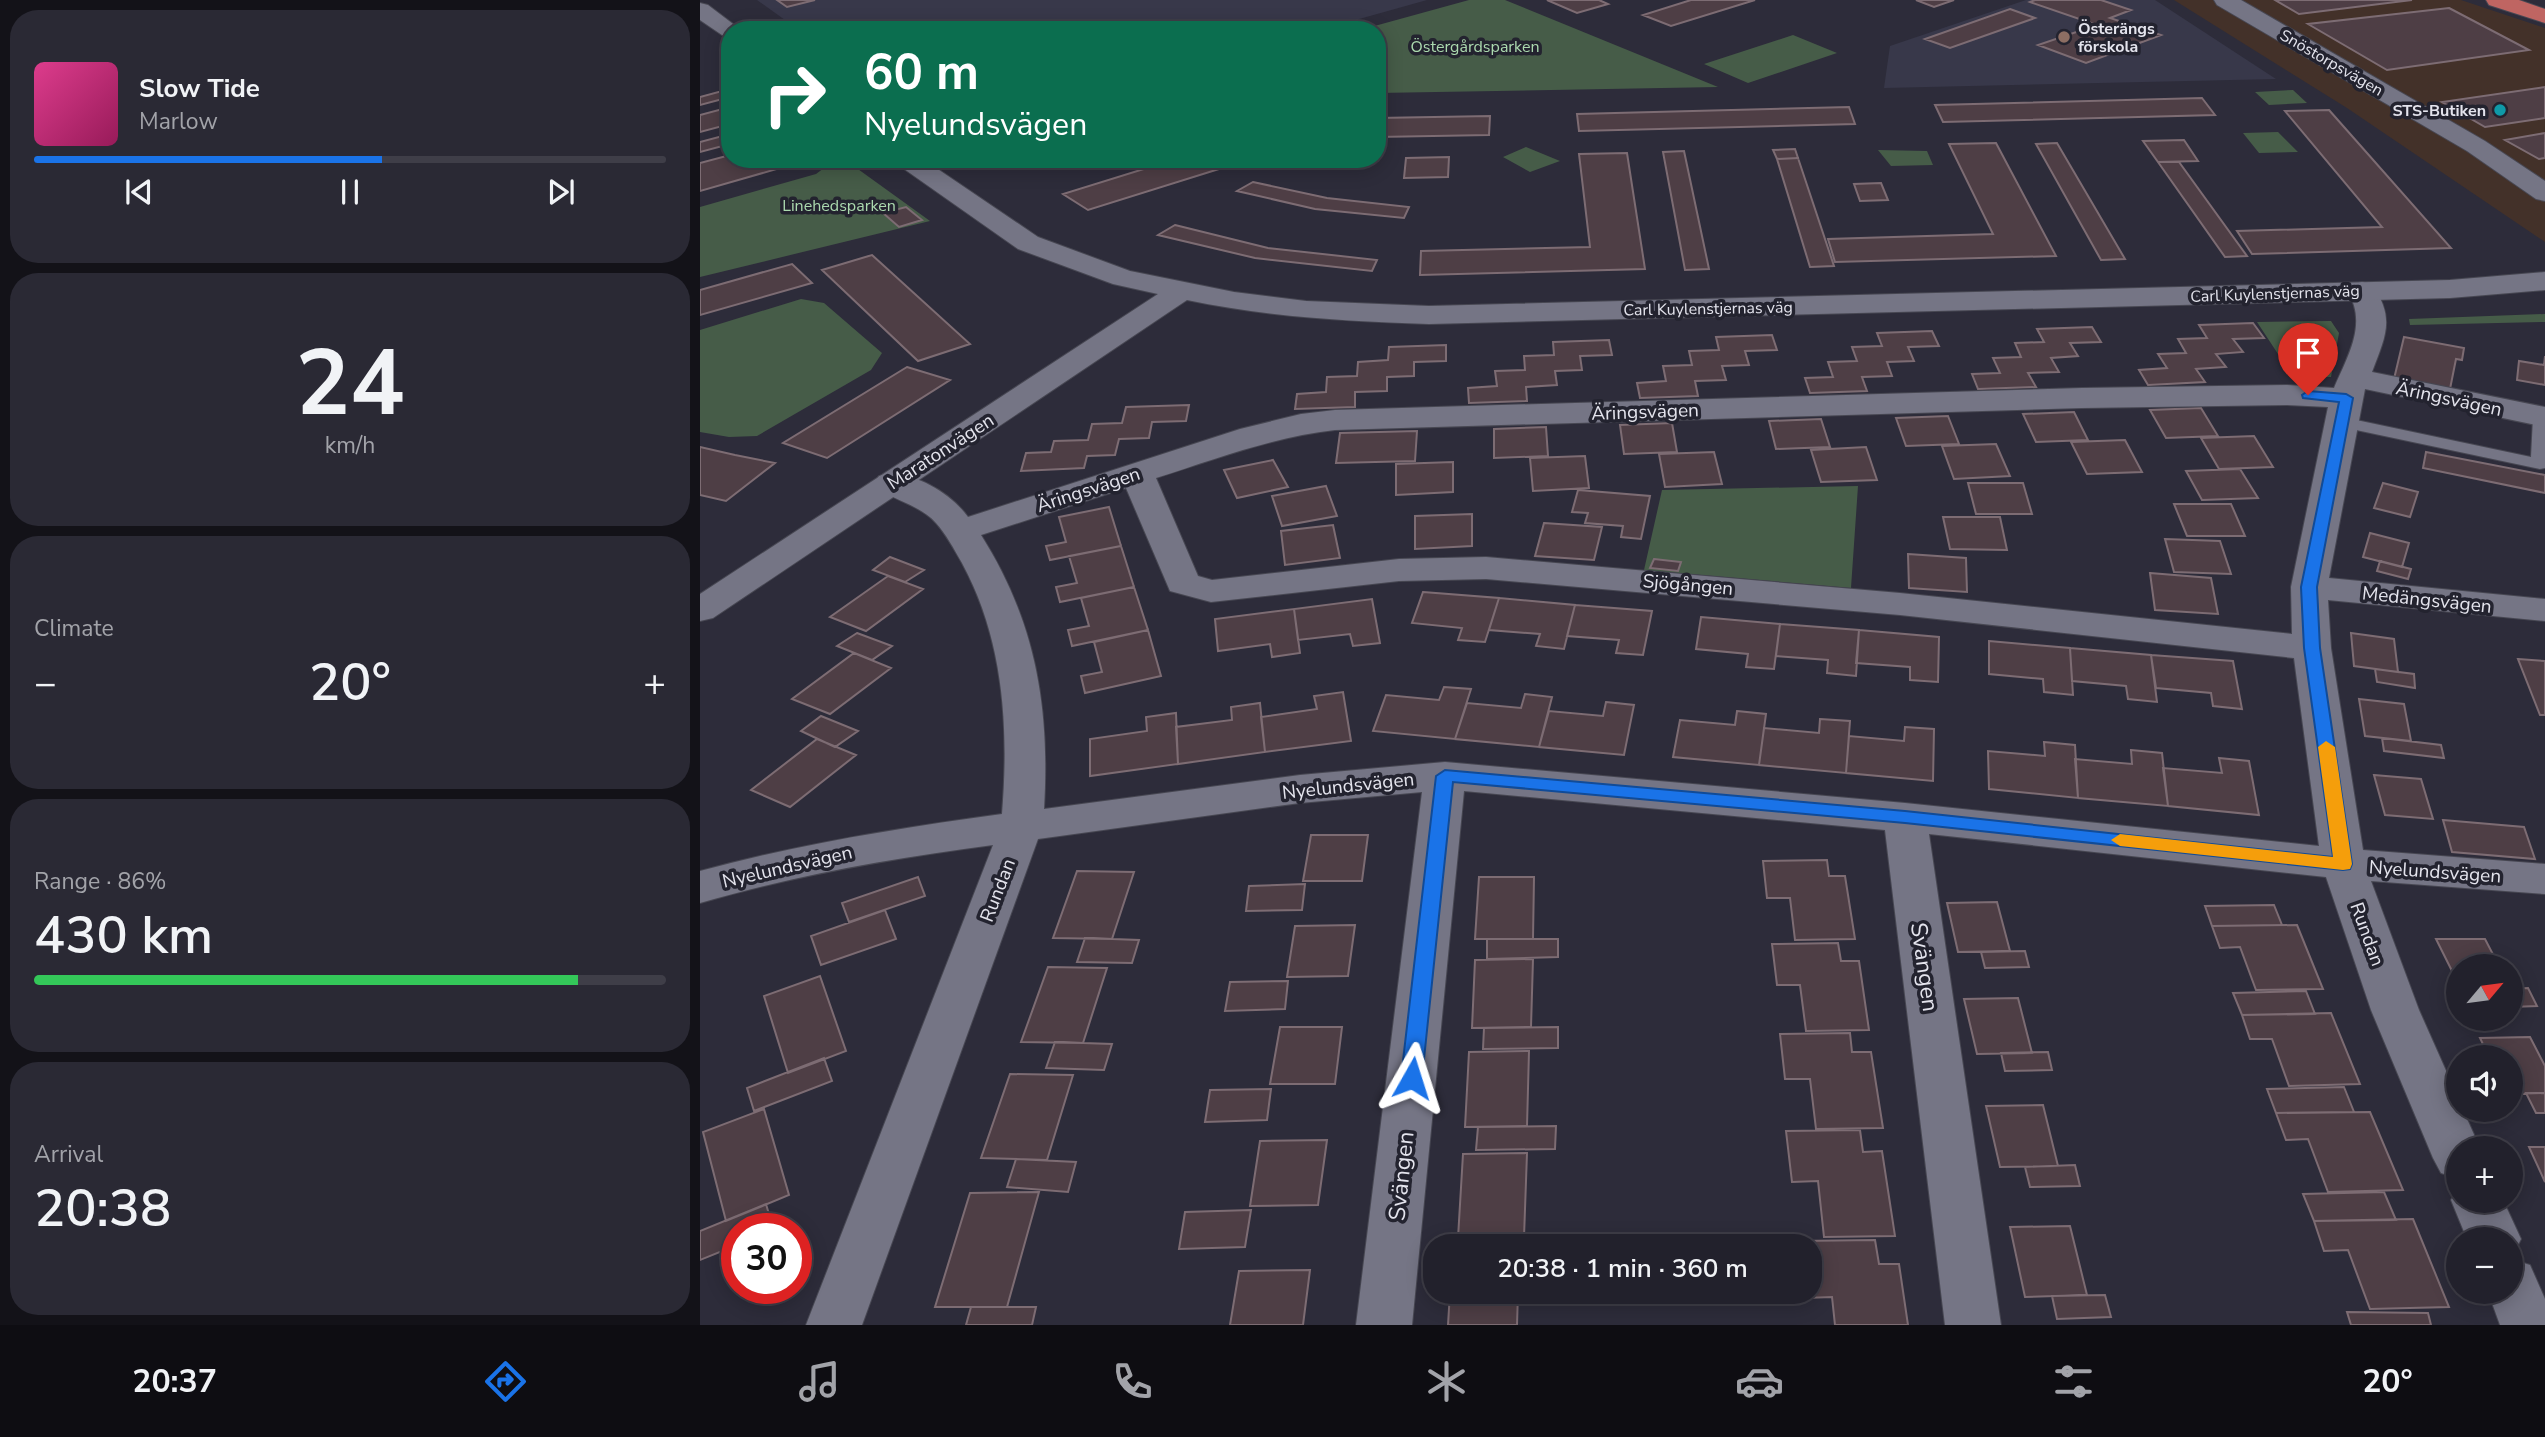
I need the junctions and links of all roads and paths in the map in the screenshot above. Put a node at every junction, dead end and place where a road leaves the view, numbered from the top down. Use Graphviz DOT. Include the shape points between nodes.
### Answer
graph roads {
  1 [pos="2225,0"];
  2 [pos="2497,0"];
  3 [pos="700,10"];
  4 [pos="2545,16"];
  5 [pos="721,24"];
  6 [pos="919,168"];
  7 [pos="2545,192"];
  8 [pos="2545,281"];
  9 [pos="2362,291"];
  10 [pos="1180,292"];
  11 [pos="2347,399"];
  12 [pos="2543,417"];
  13 [pos="1137,473"];
  14 [pos="891,483"];
  15 [pos="959,531"];
  16 [pos="2309,587"];
  17 [pos="700,610"];
  18 [pos="2545,610"];
  19 [pos="2312,648"];
  20 [pos="1445,776"];
  21 [pos="1905,817"];
  22 [pos="1022,825"];
  23 [pos="2343,864"];
  24 [pos="2545,879"];
  25 [pos="700,887"];
  26 [pos="2449,1136"];
  27 [pos="2520,1304"];
  28 [pos="834,1325"];
  29 [pos="1384,1325"];
  30 [pos="1973,1325"];
  31 [pos="2528,1325"];
  1 -- 7 [label="street, Snöstorpsvägen" via="2476,146"];
  2 -- 4 [label="highway"];
  3 -- 5 [label="street"];
  6 -- 10 [label="street, Carl Kuylenstjernas väg" via="1028,243 1123,278"];
  8 -- 9 [label="street, Carl Kuylenstjernas väg"];
  9 -- 10 [label="street, Carl Kuylenstjernas väg" via="1429,315 1306,310"];
  9 -- 11 [label="street, Rundan" via="2369,301 2373,330"];
  10 -- 14 [label="street, Maratonvägen"];
  11 -- 12 [label="street, Äringsvägen"];
  11 -- 12 [label="lane" via="2540,464"];
  11 -- 13 [label="street, Äringsvägen" via="2287,395 2082,398 1335,420 1251,436"];
  11 -- 16 [label="street, Rundan"];
  13 -- 15 [label="street, Äringsvägen"];
  13 -- 19 [label="street, Sjögången" via="1183,583 1212,591 1399,570 1486,568 1900,604"];
  14 -- 15 [label="street, Rundan" via="942,507"];
  14 -- 17 [label="street, Maratonvägen"];
  15 -- 22 [label="street, Rundan" via="987,573 1017,652 1027,774"];
  16 -- 18 [label="street, Medängsvägen"];
  16 -- 19 [label="street, Rundan"];
  19 -- 23 [label="street, Rundan"];
  20 -- 21 [label="street, Nyelundsvägen"];
  20 -- 22 [label="street, Nyelundsvägen" via="1300,789"];
  20 -- 29 [label="street, Svängen"];
  21 -- 23 [label="street, Nyelundsvägen"];
  21 -- 30 [label="street, Svängen"];
  22 -- 25 [label="street, Nyelundsvägen" via="815,858"];
  22 -- 28 [label="street, Rundan"];
  23 -- 24 [label="street, Nyelundsvägen"];
  23 -- 26 [label="street, Rundan" via="2395,1010"];
  27 -- 31 [label="street"];
}
